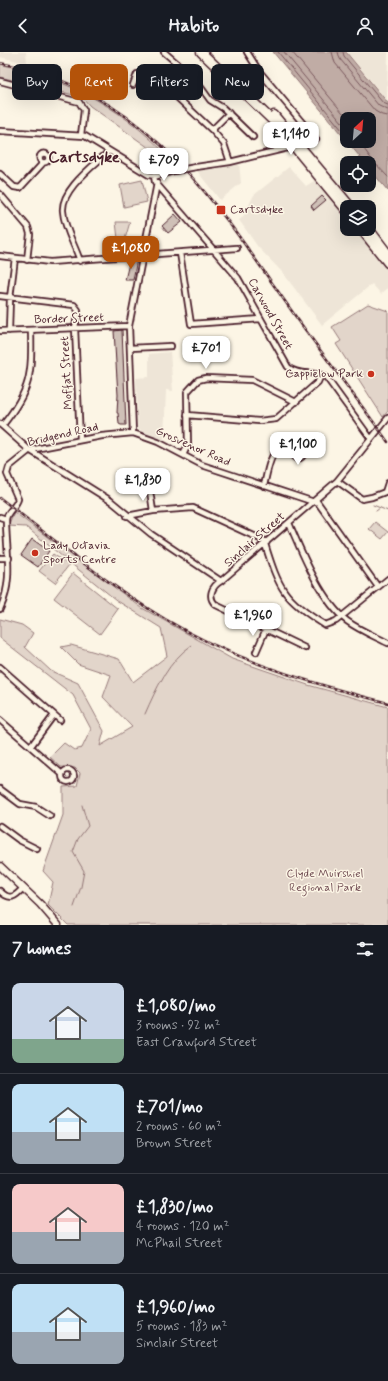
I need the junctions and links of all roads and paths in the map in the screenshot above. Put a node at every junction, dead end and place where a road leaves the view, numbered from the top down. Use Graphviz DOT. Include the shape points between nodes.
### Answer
graph roads {
  1 [pos="164,52"];
  2 [pos="201,52"];
  3 [pos="208,52"];
  4 [pos="247,52"];
  5 [pos="0,81"];
  6 [pos="133,84"];
  7 [pos="229,113"];
  8 [pos="212,130"];
  9 [pos="0,131"];
  10 [pos="284,134"];
  11 [pos="81,135"];
  12 [pos="253,137"];
  13 [pos="316,139"];
  14 [pos="297,145"];
  15 [pos="276,149"];
  16 [pos="109,151"];
  17 [pos="230,162"];
  18 [pos="43,163"];
  19 [pos="0,174"];
  20 [pos="153,176"];
  21 [pos="157,183"];
  22 [pos="0,194"];
  23 [pos="345,200"];
  24 [pos="340,202"];
  25 [pos="367,236"];
  26 [pos="374,236"];
  27 [pos="237,248"];
  28 [pos="214,251"];
  29 [pos="180,253"];
  30 [pos="388,254"];
  31 [pos="0,256"];
  32 [pos="142,256"];
  33 [pos="15,258"];
  34 [pos="27,260"];
  35 [pos="80,261"];
  36 [pos="388,263"];
  37 [pos="0,296"];
  38 [pos="10,298"];
  39 [pos="261,319"];
  40 [pos="129,326"];
  41 [pos="75,328"];
  42 [pos="31,330"];
  43 [pos="0,331"];
  44 [pos="9,331"];
  45 [pos="171,346"];
  46 [pos="130,348"];
  47 [pos="321,375"];
  48 [pos="296,402"];
  49 [pos="187,415"];
  50 [pos="388,418"];
  51 [pos="1,425"];
  52 [pos="133,433"];
  53 [pos="371,439"];
  54 [pos="80,440"];
  55 [pos="30,450"];
  56 [pos="292,452"];
  57 [pos="183,455"];
  58 [pos="337,481"];
  59 [pos="388,483"];
  60 [pos="264,486"];
  61 [pos="150,490"];
  62 [pos="315,501"];
  63 [pos="153,511"];
  64 [pos="0,516"];
  65 [pos="127,516"];
  66 [pos="6,519"];
  67 [pos="289,523"];
  68 [pos="266,543"];
  69 [pos="0,558"];
  70 [pos="9,558"];
  71 [pos="388,579"];
  72 [pos="222,581"];
  73 [pos="378,587"];
  74 [pos="0,609"];
  75 [pos="342,616"];
  76 [pos="266,629"];
  77 [pos="388,643"];
  78 [pos="305,648"];
  79 [pos="256,652"];
  80 [pos="0,667"];
  81 [pos="54,715"];
  82 [pos="0,720"];
  83 [pos="60,720"];
  84 [pos="31,746"];
  85 [pos="62,774"];
  86 [pos="0,789"];
  87 [pos="50,816"];
  88 [pos="0,826"];
  89 [pos="37,849"];
  90 [pos="0,866"];
  91 [pos="23,888"];
  92 [pos="0,891"];
  93 [pos="58,925"];
  1 -- 7 [label="street" via="195,79 210,100"];
  2 -- 10 [label="highway"];
  3 -- 14 [label="highway" via="271,111"];
  4 -- 13 [label="street" via="259,71"];
  5 -- 11 [label="street" via="79,102 84,110"];
  6 -- 8 [label="street" via="137,74 164,86"];
  7 -- 8 [label="street"];
  7 -- 12 [label="street"];
  8 -- 17 [label="street" via="224,144"];
  9 -- 11 [label="street"];
  10 -- 14 [label="highway"];
  10 -- 15 [label="street" via="284,142"];
  11 -- 16 [label="street"];
  14 -- 15 [label="street"];
  14 -- 23 [label="highway"];
  14 -- 24 [label="highway"];
  15 -- 17 [label="street"];
  16 -- 20 [label="street"];
  16 -- 35 [label="street" via="68,191 63,204 62,211"];
  17 -- 20 [label="street, bridge"];
  18 -- 19 [label="street" via="20,188 14,187"];
  20 -- 21 [label="street"];
  21 -- 28 [label="street, Carwood Street"];
  21 -- 32 [label="street"];
  22 -- 34 [label="street" via="28,227 30,234"];
  25 -- 36 [label="highway"];
  26 -- 30 [label="highway"];
  27 -- 28 [label="street"];
  28 -- 29 [label="street"];
  28 -- 39 [label="street, Carwood Street" via="241,282"];
  29 -- 32 [label="street"];
  29 -- 39 [label="street" via="192,324"];
  31 -- 33 [label="street"];
  32 -- 35 [label="street"];
  32 -- 40 [label="street"];
  33 -- 34 [label="street"];
  33 -- 38 [label="street"];
  34 -- 35 [label="street"];
  37 -- 38 [label="street, Moffat Street"];
  38 -- 41 [label="street, Moffat Street" via="74,305 78,310"];
  38 -- 44 [label="street"];
  39 -- 47 [label="street, Carwood Street" via="290,370"];
  40 -- 41 [label="street, Border Street"];
  40 -- 46 [label="street"];
  41 -- 42 [label="street, Border Street"];
  41 -- 54 [label="street, Moffat Street"];
  42 -- 44 [label="street, Border Street"];
  42 -- 51 [label="street" via="32,361 27,387 16,408"];
  43 -- 44 [label="street, Border Street"];
  45 -- 46 [label="street"];
  46 -- 52 [label="street"];
  47 -- 48 [label="street" via="318,382"];
  47 -- 53 [label="street" via="328,379"];
  48 -- 49 [label="street" via="276,419 259,421"];
  48 -- 49 [label="street" via="252,380 206,378 198,380 187,392"];
  49 -- 57 [label="street" via="188,445"];
  50 -- 53 [label="street, Sinclair Street"];
  51 -- 55 [label="street"];
  52 -- 54 [label="street, Bridgend Road" via="124,432"];
  52 -- 57 [label="street, Grosvenor Road"];
  53 -- 58 [label="street, Sinclair Street"];
  54 -- 55 [label="street, Bridgend Road"];
  55 -- 65 [label="street" via="111,501"];
  55 -- 66 [label="street, Bridgend Road" via="9,467 7,474 18,499"];
  56 -- 60 [label="street" via="275,452"];
  57 -- 60 [label="street, Grosvenor Road" via="202,465"];
  58 -- 59 [label="street" via="362,499 385,492"];
  58 -- 62 [label="street, Sinclair Street"];
  60 -- 62 [label="street, Grosvenor Road"];
  61 -- 63 [label="street"];
  62 -- 67 [label="street, Sinclair Street"];
  62 -- 73 [label="street"];
  63 -- 65 [label="street"];
  63 -- 68 [label="street" via="198,509"];
  64 -- 66 [label="street"];
  65 -- 72 [label="street"];
  66 -- 70 [label="street"];
  67 -- 68 [label="street, Sinclair Street"];
  67 -- 75 [label="street" via="310,573"];
  68 -- 72 [label="street, Sinclair Street"];
  68 -- 75 [label="street" via="274,574 284,593 304,612 325,625"];
  69 -- 70 [label="street"];
  70 -- 74 [label="street" via="6,597"];
  71 -- 73 [label="street"];
  72 -- 76 [label="street, Sinclair Street" via="215,584 212,591 213,603"];
  73 -- 75 [label="street"];
  75 -- 77 [label="street" via="354,626"];
  76 -- 78 [label="street, Sinclair Street"];
  76 -- 79 [label="street"];
  80 -- 81 [label="street"];
  81 -- 83 [label="street"];
  81 -- 84 [label="street"];
  82 -- 84 [label="street"];
  84 -- 85 [label="street"];
  86 -- 87 [label="street" via="20,804 36,807"];
  88 -- 89 [label="street"];
  90 -- 91 [label="main road"];
  91 -- 92 [label="street" via="12,898 8,898"];
  91 -- 93 [label="main road"];
}
